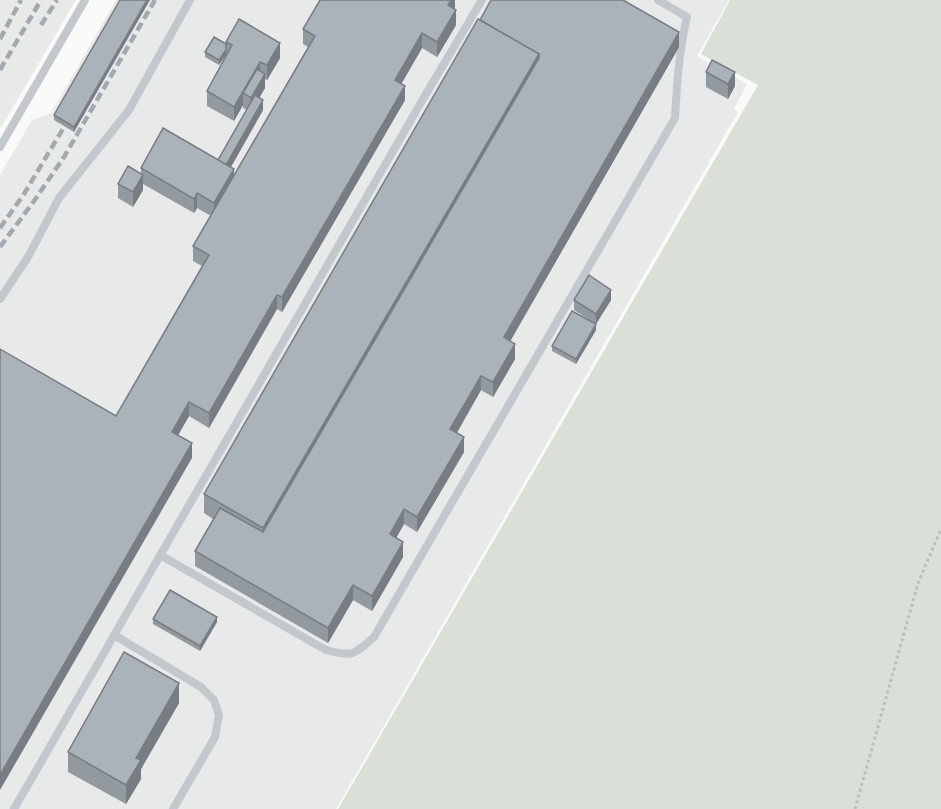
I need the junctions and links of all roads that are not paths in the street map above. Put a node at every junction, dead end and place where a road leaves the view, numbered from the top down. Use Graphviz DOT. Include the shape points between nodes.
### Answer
graph roads {
  1 [pos="85,0"];
  2 [pos="190,0"];
  3 [pos="482,0"];
  4 [pos="658,0"];
  5 [pos="0,147"];
  6 [pos="0,299"];
  7 [pos="160,555"];
  8 [pos="114,635"];
  9 [pos="14,809"];
  10 [pos="173,809"];
  1 -- 5 [label="lane"];
  2 -- 6 [label="lane" via="129,110 59,198"];
  3 -- 7 [label="lane"];
  4 -- 7 [label="lane" via="687,17 675,118 374,637 358,651 345,655 326,650"];
  7 -- 8 [label="lane"];
  8 -- 9 [label="lane"];
  8 -- 10 [label="lane" via="201,687 214,700 219,715 214,737"];
}
